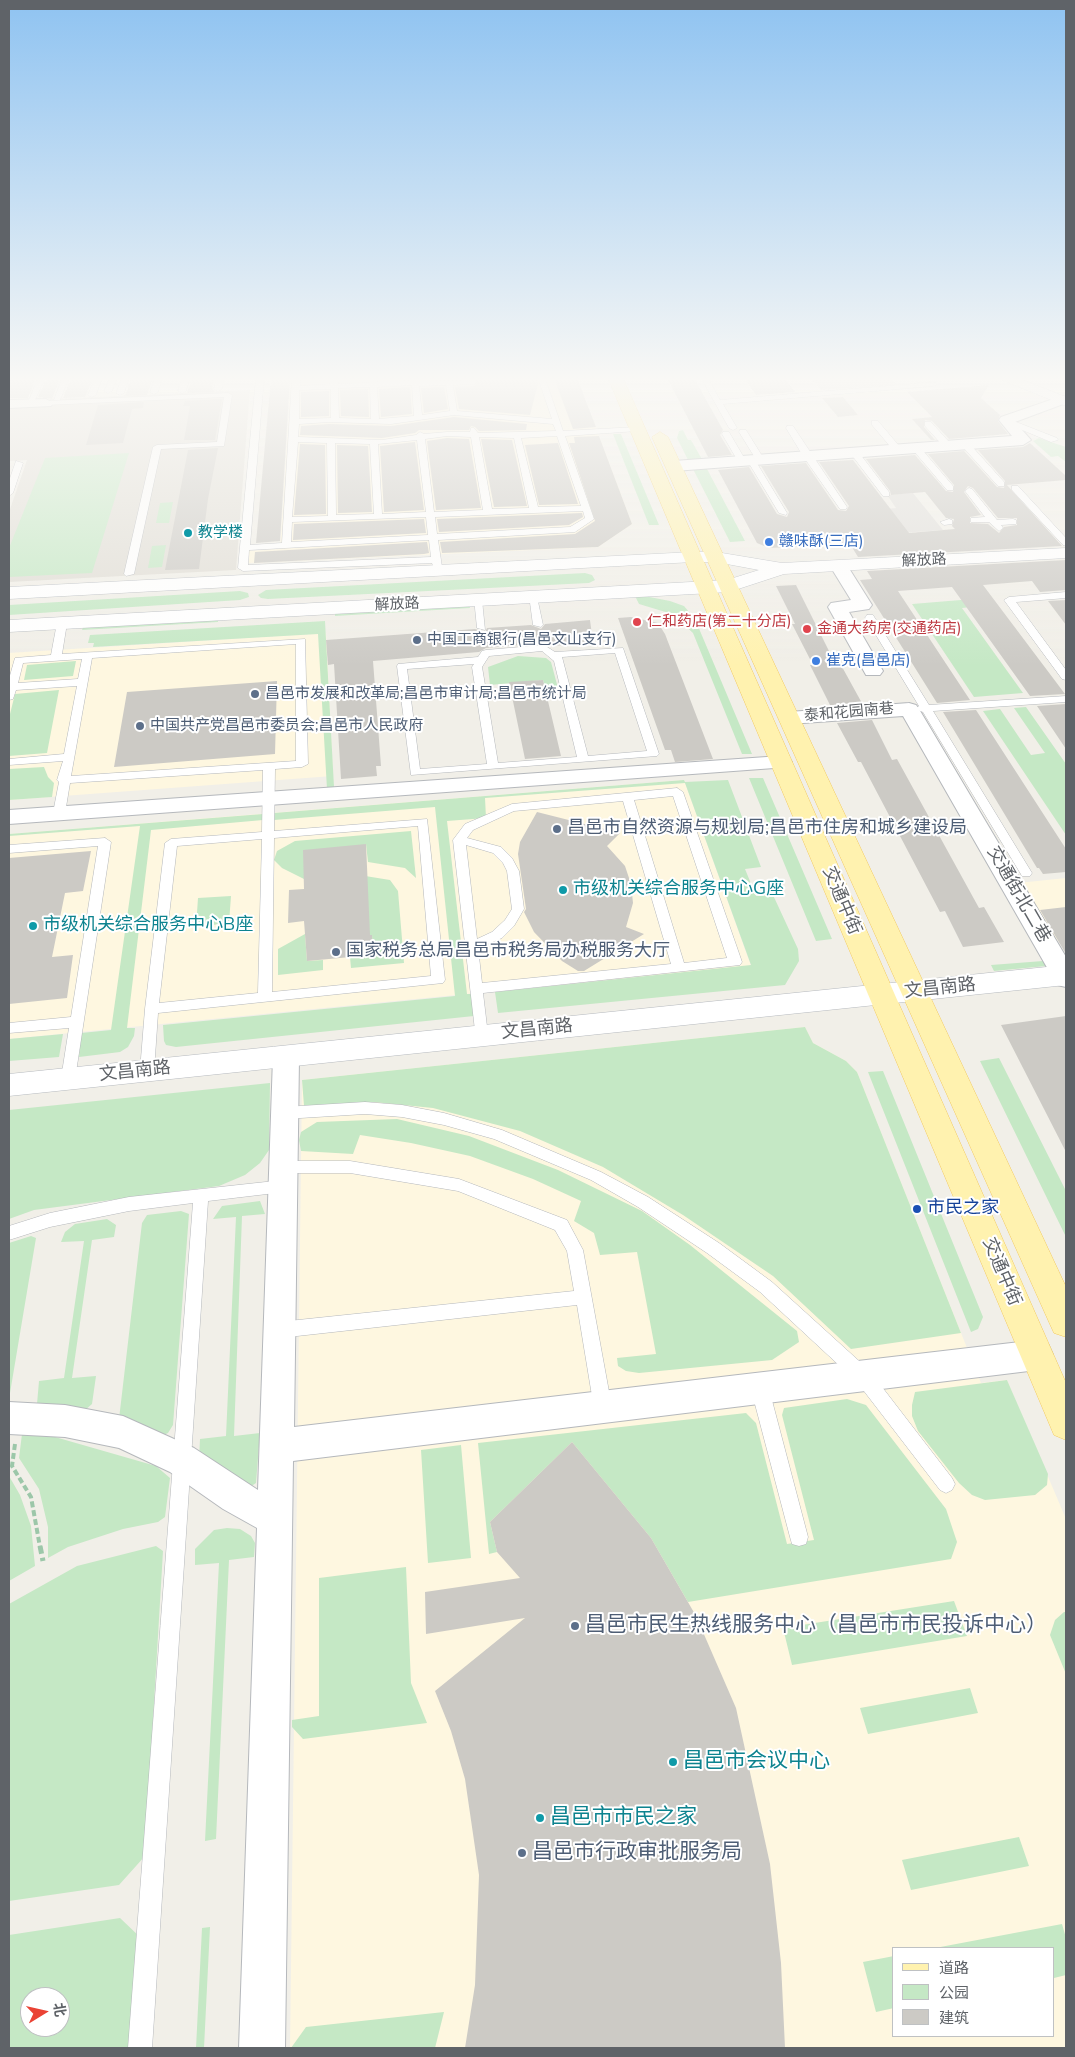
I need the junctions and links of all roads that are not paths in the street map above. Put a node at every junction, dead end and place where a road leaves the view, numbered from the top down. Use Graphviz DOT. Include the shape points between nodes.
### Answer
graph roads {
  1 [pos="15,474"];
  2 [pos="151,474"];
  3 [pos="252,474"];
  4 [pos="291,474"];
  5 [pos="331,474"];
  6 [pos="376,474"];
  7 [pos="425,474"];
  8 [pos="481,474"];
  9 [pos="526,474"];
  10 [pos="575,474"];
  11 [pos="661,474"];
  12 [pos="677,474"];
  13 [pos="759,474"];
  14 [pos="820,474"];
  15 [pos="871,474"];
  16 [pos="938,474"];
  17 [pos="992,474"];
  18 [pos="1001,484"];
  19 [pos="950,488"];
  20 [pos="1016,488"];
  21 [pos="968,491"];
  22 [pos="9,493"];
  23 [pos="886,494"];
  24 [pos="843,507"];
  25 [pos="587,508"];
  26 [pos="534,510"];
  27 [pos="488,512"];
  28 [pos="783,513"];
  29 [pos="430,514"];
  30 [pos="378,517"];
  31 [pos="332,518"];
  32 [pos="288,520"];
  33 [pos="974,520"];
  34 [pos="1012,522"];
  35 [pos="995,523"];
  36 [pos="434,538"];
  37 [pos="1066,543"];
  38 [pos="286,545"];
  39 [pos="245,548"];
  40 [pos="1066,553"];
  41 [pos="704,557"];
  42 [pos="437,566"];
  43 [pos="839,566"];
  44 [pos="782,569"];
  45 [pos="129,574"];
  46 [pos="717,586"];
  47 [pos="9,593"];
  48 [pos="1066,595"];
  49 [pos="532,597"];
  50 [pos="477,600"];
  51 [pos="870,617"];
  52 [pos="62,623"];
  53 [pos="538,625"];
  54 [pos="9,626"];
  55 [pos="482,628"];
  56 [pos="88,655"];
  57 [pos="553,656"];
  58 [pos="56,657"];
  59 [pos="481,660"];
  60 [pos="873,671"];
  61 [pos="1066,677"];
  62 [pos="83,682"];
  63 [pos="10,692"];
  64 [pos="1066,699"];
  65 [pos="918,709"];
  66 [pos="790,718"];
  67 [pos="68,757"];
  68 [pos="583,760"];
  69 [pos="9,762"];
  70 [pos="781,762"];
  71 [pos="269,766"];
  72 [pos="493,767"];
  73 [pos="63,780"];
  74 [pos="627,796"];
  75 [pos="269,798"];
  76 [pos="59,813"];
  77 [pos="9,817"];
  78 [pos="268,835"];
  79 [pos="458,840"];
  80 [pos="9,849"];
  81 [pos="1026,873"];
  82 [pos="471,946"];
  83 [pos="678,968"];
  84 [pos="1066,976"];
  85 [pos="476,989"];
  86 [pos="915,992"];
  87 [pos="882,995"];
  88 [pos="265,998"];
  89 [pos="152,1009"];
  90 [pos="77,1022"];
  91 [pos="9,1028"];
  92 [pos="481,1035"];
  93 [pos="286,1058"];
  94 [pos="147,1071"];
  95 [pos="68,1079"];
  96 [pos="9,1085"];
  97 [pos="284,1113"];
  98 [pos="283,1177"];
  99 [pos="201,1194"];
  100 [pos="9,1233"];
  101 [pos="585,1297"];
  102 [pos="1066,1322"];
  103 [pos="279,1330"];
  104 [pos="1037,1355"];
  105 [pos="863,1376"];
  106 [pos="760,1389"];
  107 [pos="603,1408"];
  108 [pos="14,1418"];
  109 [pos="1066,1423"];
  110 [pos="276,1446"];
  111 [pos="182,1460"];
  112 [pos="946,1484"];
  113 [pos="275,1519"];
  114 [pos="799,1537"];
  115 [pos="140,2048"];
  116 [pos="262,2048"];
  1 -- 22 [label="lane"];
  2 -- 45 [label="lane"];
  3 -- 39 [label="lane"];
  4 -- 32 [label="lane"];
  5 -- 31 [label="lane"];
  6 -- 30 [label="lane"];
  7 -- 29 [label="lane"];
  8 -- 27 [label="lane"];
  9 -- 26 [label="lane"];
  10 -- 25 [label="lane"];
  11 -- 41 [label="main road, 交通中街"];
  12 -- 41 [label="main road, 交通中街"];
  13 -- 28 [label="lane"];
  14 -- 24 [label="lane"];
  15 -- 23 [label="lane"];
  16 -- 19 [label="lane"];
  17 -- 18 [label="lane"];
  20 -- 37 [label="lane" via="1040,520"];
  21 -- 35 [label="lane"];
  25 -- 26 [label="lane"];
  25 -- 36 [label="lane" via="590,519 572,530"];
  26 -- 27 [label="lane"];
  27 -- 29 [label="lane"];
  29 -- 30 [label="lane"];
  29 -- 36 [label="lane"];
  30 -- 31 [label="lane"];
  31 -- 32 [label="lane"];
  32 -- 38 [label="lane"];
  33 -- 35 [label="lane"];
  34 -- 35 [label="lane"];
  36 -- 38 [label="lane"];
  36 -- 42 [label="lane"];
  38 -- 39 [label="lane"];
  39 -- 42 [label="lane" via="242,568"];
  40 -- 43 [label="street, 解放路"];
  41 -- 42 [label="street, 解放路"];
  41 -- 44 [label="street, 解放路"];
  41 -- 46 [label="main road, 交通中街"];
  42 -- 47 [label="street, 解放路"];
  43 -- 44 [label="street, 解放路"];
  43 -- 60 [label="street" via="863,605 837,607"];
  44 -- 46 [label="street, 解放路"];
  46 -- 49 [label="street, 解放路"];
  46 -- 66 [label="main road, 交通中街"];
  46 -- 70 [label="main road, 交通中街"];
  48 -- 61 [label="lane" via="1009,600"];
  49 -- 50 [label="street, 解放路"];
  49 -- 53 [label="lane"];
  50 -- 52 [label="street, 解放路"];
  50 -- 55 [label="lane"];
  51 -- 65 [label="lane"];
  52 -- 54 [label="street, 解放路"];
  52 -- 58 [label="lane"];
  56 -- 58 [label="lane"];
  56 -- 62 [label="lane"];
  56 -- 71 [label="lane" via="301,641 302,764"];
  57 -- 59 [label="lane" via="544,648 486,653"];
  57 -- 68 [label="lane" via="559,660"];
  57 -- 68 [label="lane" via="619,650 653,754"];
  58 -- 63 [label="lane" via="19,660"];
  59 -- 72 [label="lane" via="477,667"];
  59 -- 72 [label="lane" via="402,666 415,773"];
  62 -- 63 [label="lane"];
  62 -- 67 [label="lane"];
  64 -- 65 [label="lane"];
  65 -- 66 [label="street, 泰和花园南巷"];
  65 -- 81 [label="lane"];
  65 -- 84 [label="street, 交通街北二巷"];
  66 -- 86 [label="main road, 交通中街"];
  67 -- 69 [label="lane"];
  67 -- 73 [label="lane"];
  68 -- 72 [label="lane"];
  70 -- 75 [label="street"];
  70 -- 87 [label="main road, 交通中街"];
  71 -- 73 [label="lane"];
  71 -- 75 [label="lane"];
  73 -- 76 [label="lane"];
  74 -- 79 [label="lane" via="512,808 469,827"];
  74 -- 83 [label="lane"];
  74 -- 83 [label="lane" via="677,792 735,962"];
  75 -- 76 [label="street"];
  75 -- 78 [label="lane"];
  76 -- 77 [label="street"];
  78 -- 88 [label="lane"];
  78 -- 88 [label="lane" via="423,822 438,980"];
  78 -- 89 [label="lane" via="171,843"];
  79 -- 82 [label="lane"];
  79 -- 82 [label="lane" via="497,850 508,861 513,870 518,909 510,923 497,935"];
  80 -- 90 [label="lane" via="105,842"];
  82 -- 85 [label="lane"];
  83 -- 85 [label="lane"];
  84 -- 86 [label="street, 文昌南路"];
  85 -- 92 [label="lane"];
  86 -- 87 [label="street, 文昌南路"];
  86 -- 102 [label="main road, 交通中街"];
  87 -- 92 [label="street, 文昌南路"];
  87 -- 104 [label="main road, 交通中街"];
  88 -- 89 [label="lane"];
  89 -- 94 [label="lane"];
  90 -- 91 [label="lane"];
  90 -- 95 [label="lane"];
  92 -- 93 [label="street, 文昌南路"];
  93 -- 94 [label="street, 文昌南路"];
  93 -- 97 [label="street"];
  94 -- 95 [label="street, 文昌南路"];
  95 -- 96 [label="street, 文昌南路"];
  97 -- 98 [label="street"];
  97 -- 105 [label="lane" via="365,1108 444,1119 497,1134 596,1176 643,1202 766,1287"];
  98 -- 99 [label="lane"];
  98 -- 101 [label="lane" via="350,1167 459,1185 560,1225 575,1250"];
  98 -- 103 [label="street"];
  99 -- 100 [label="lane" via="120,1205 50,1220"];
  99 -- 111 [label="lane"];
  101 -- 103 [label="lane"];
  101 -- 107 [label="lane"];
  103 -- 110 [label="street"];
  104 -- 105 [label="street"];
  104 -- 109 [label="main road, 交通中街"];
  105 -- 106 [label="street"];
  105 -- 112 [label="lane"];
  106 -- 107 [label="street"];
  106 -- 114 [label="lane"];
  107 -- 110 [label="street"];
  108 -- 111 [label="street" via="101,1426"];
  110 -- 113 [label="street"];
  111 -- 113 [label="street" via="235,1497"];
  111 -- 115 [label="lane"];
  113 -- 116 [label="street"];
}
